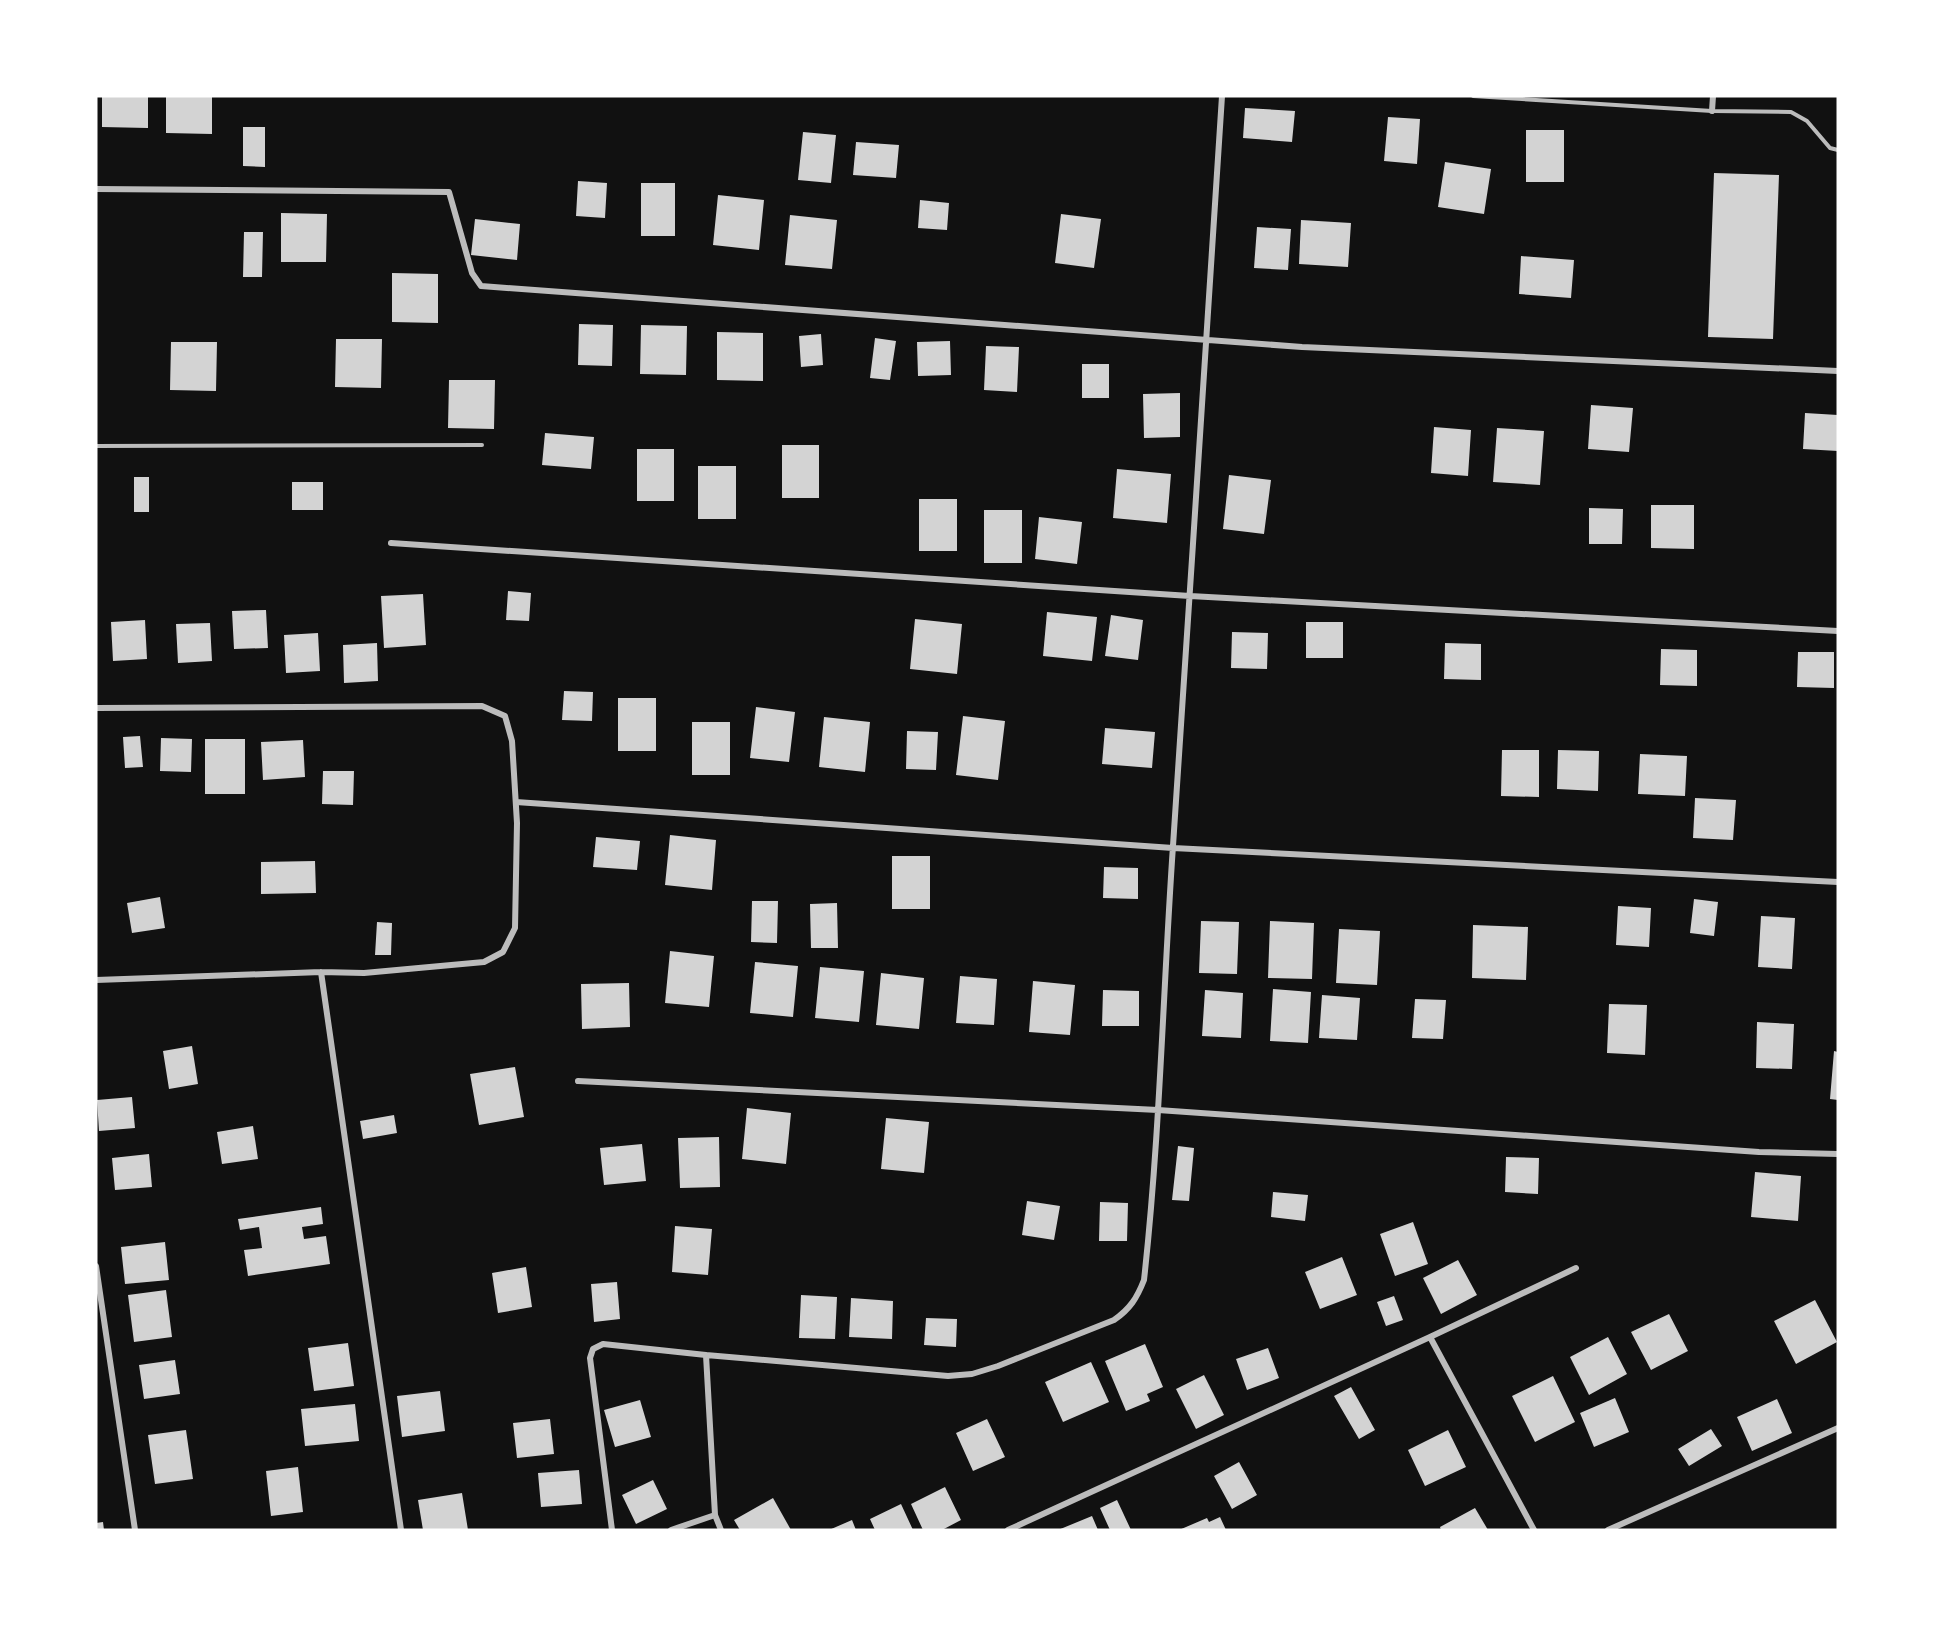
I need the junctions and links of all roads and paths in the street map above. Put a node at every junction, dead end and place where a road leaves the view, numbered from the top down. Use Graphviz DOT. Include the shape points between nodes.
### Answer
graph roads {
  1 [pos="1222,96"];
  2 [pos="1473,96"];
  3 [pos="1713,96"];
  4 [pos="1712,111"];
  5 [pos="1838,150"];
  6 [pos="96,189"];
  7 [pos="1207,340"];
  8 [pos="1838,371"];
  9 [pos="482,445"];
  10 [pos="96,446"];
  11 [pos="391,543"];
  12 [pos="1190,596"];
  13 [pos="1838,631"];
  14 [pos="96,708"];
  15 [pos="516,802"];
  16 [pos="1173,848"];
  17 [pos="1838,882"];
  18 [pos="321,972"];
  19 [pos="96,980"];
  20 [pos="578,1081"];
  21 [pos="1158,1110"];
  22 [pos="1838,1154"];
  23 [pos="96,1266"];
  24 [pos="1576,1268"];
  25 [pos="1430,1337"];
  26 [pos="706,1355"];
  27 [pos="1838,1428"];
  28 [pos="715,1515"];
  29 [pos="135,1530"];
  30 [pos="400,1530"];
  31 [pos="612,1530"];
  32 [pos="671,1530"];
  33 [pos="721,1530"];
  34 [pos="1008,1530"];
  35 [pos="1534,1530"];
  36 [pos="1608,1530"];
  1 -- 7 [label="street"];
  2 -- 4 [label="lane"];
  3 -- 4 [label="street"];
  4 -- 5 [label="lane" via="1791,112 1807,121 1830,147"];
  6 -- 7 [label="street" via="449,192 472,273 481,286"];
  7 -- 8 [label="street"];
  7 -- 12 [label="street"];
  9 -- 10 [label="lane"];
  11 -- 12 [label="street"];
  12 -- 13 [label="street"];
  12 -- 16 [label="street"];
  14 -- 15 [label="street" via="482,706 505,716 512,741"];
  15 -- 16 [label="street"];
  15 -- 18 [label="street" via="515,928 503,952 484,962 364,973"];
  16 -- 17 [label="street"];
  16 -- 21 [label="street"];
  18 -- 19 [label="street"];
  18 -- 30 [label="street"];
  20 -- 21 [label="street"];
  21 -- 22 [label="street"];
  21 -- 26 [label="street" via="1144,1280 1128,1310 1114,1320 972,1374 948,1376"];
  23 -- 29 [label="street"];
  24 -- 25 [label="street"];
  25 -- 34 [label="street"];
  25 -- 35 [label="street"];
  26 -- 28 [label="street"];
  26 -- 31 [label="street" via="603,1344 592,1349"];
  27 -- 36 [label="street"];
  28 -- 32 [label="street"];
  28 -- 33 [label="street"];
}
